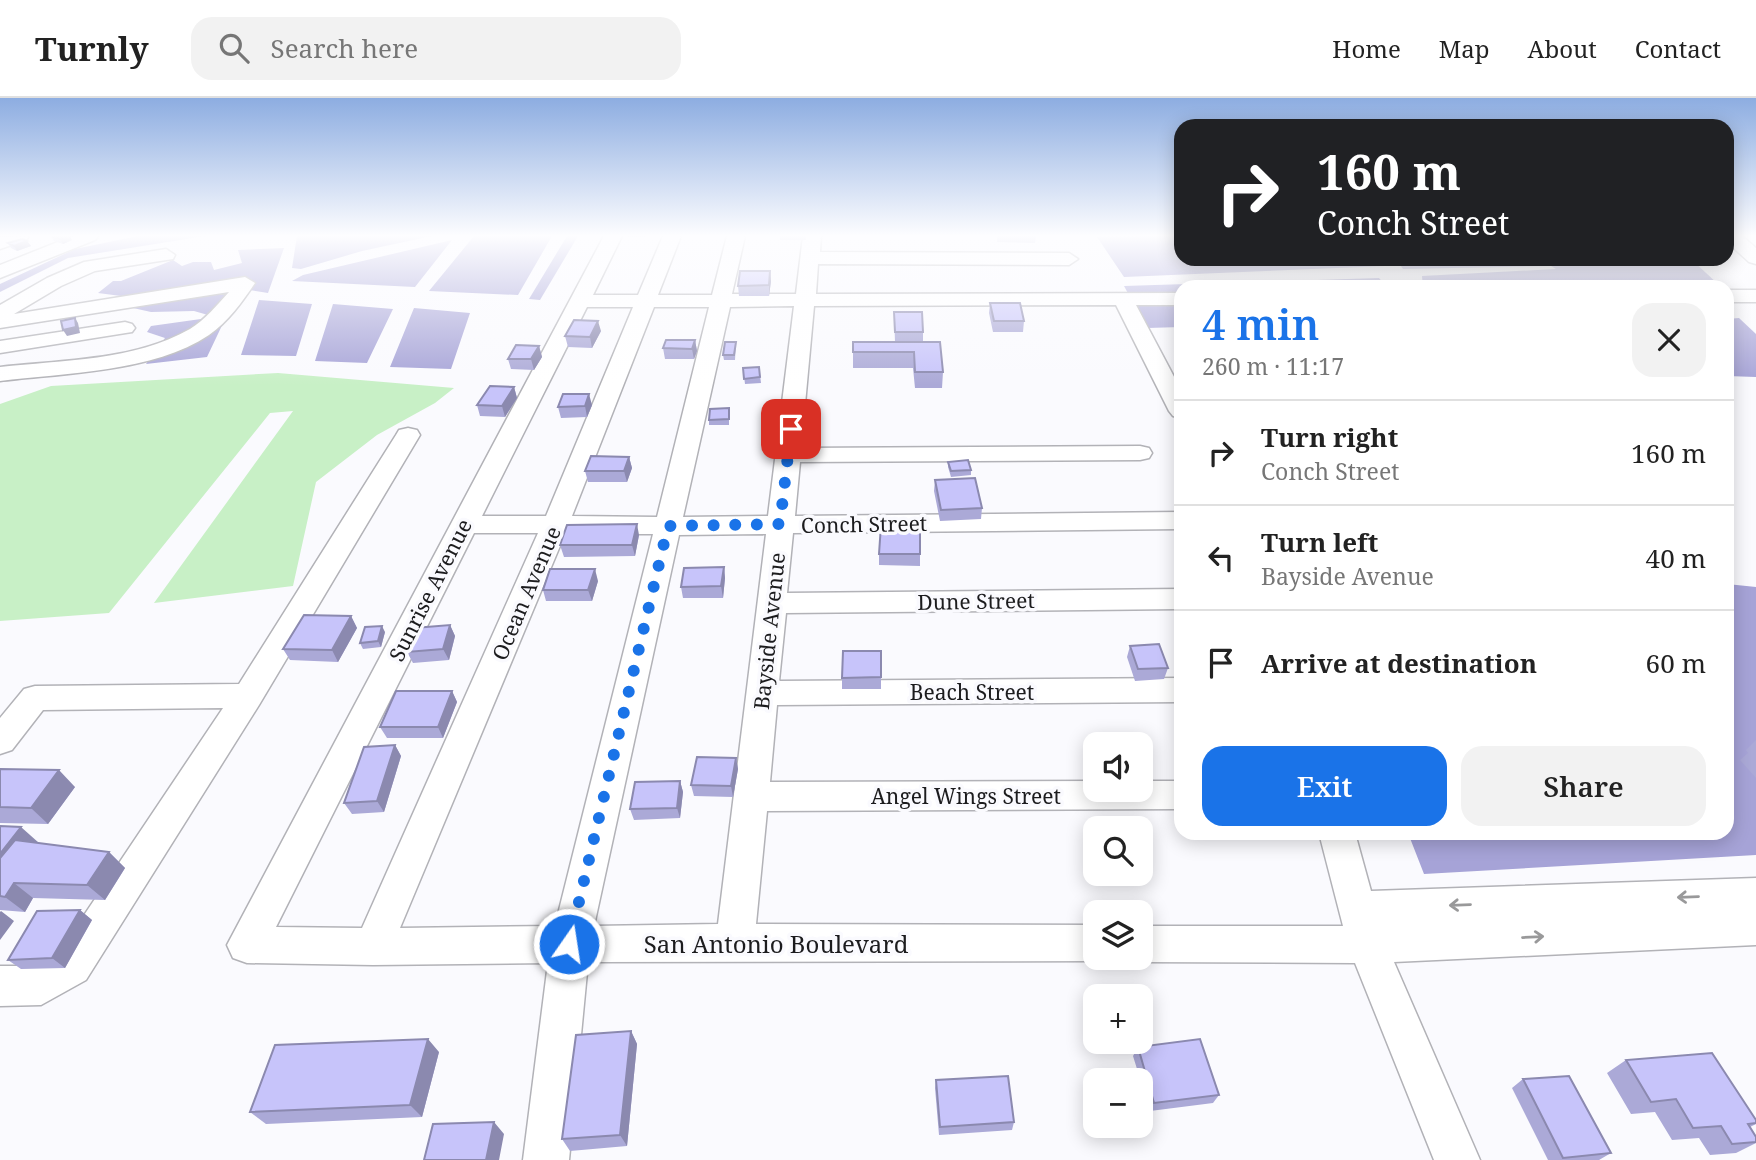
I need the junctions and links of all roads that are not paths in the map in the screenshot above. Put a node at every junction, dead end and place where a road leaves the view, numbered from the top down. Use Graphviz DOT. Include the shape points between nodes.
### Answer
graph roads {
  1 [pos="48,286"];
  2 [pos="112,286"];
  3 [pos="230,286"];
  4 [pos="244,286"];
  5 [pos="587,286"];
  6 [pos="653,286"];
  7 [pos="725,286"];
  8 [pos="807,286"];
  9 [pos="1081,286"];
  10 [pos="1734,296"];
  11 [pos="1756,296"];
  12 [pos="1087,298"];
  13 [pos="1123,299"];
  14 [pos="1174,299"];
  15 [pos="805,300"];
  16 [pos="579,302"];
  17 [pos="647,302"];
  18 [pos="721,302"];
  19 [pos="0,313"];
  20 [pos="57,313"];
  21 [pos="0,322"];
  22 [pos="125,328"];
  23 [pos="0,347"];
  24 [pos="0,374"];
  25 [pos="1174,397"];
  26 [pos="408,435"];
  27 [pos="1140,453"];
  28 [pos="788,455"];
  29 [pos="1174,521"];
  30 [pos="464,524"];
  31 [pos="780,524"];
  32 [pos="555,526"];
  33 [pos="668,526"];
  34 [pos="1174,599"];
  35 [pos="772,603"];
  36 [pos="1174,690"];
  37 [pos="762,693"];
  38 [pos="248,696"];
  39 [pos="1,739"];
  40 [pos="1174,795"];
  41 [pos="751,797"];
  42 [pos="1339,840"];
  43 [pos="1756,895"];
  44 [pos="1362,927"];
  45 [pos="1756,927"];
  46 [pos="735,942"];
  47 [pos="1153,942"];
  48 [pos="1083,943"];
  49 [pos="569,944"];
  50 [pos="247,945"];
  51 [pos="373,947"];
  52 [pos="0,986"];
  53 [pos="546,1160"];
  54 [pos="1457,1160"];
  1 -- 19 [label="street"];
  2 -- 20 [label="street"];
  3 -- 20 [label="street"];
  4 -- 24 [label="street" via="200,332 173,347"];
  5 -- 16 [label="street, Sunrise Avenue"];
  6 -- 17 [label="street, Ocean Avenue"];
  7 -- 18 [label="street"];
  8 -- 15 [label="street, Bayside Avenue"];
  9 -- 12 [label="street"];
  10 -- 11 [label="street"];
  12 -- 13 [label="street"];
  12 -- 15 [label="street"];
  13 -- 14 [label="street"];
  13 -- 25 [label="street"];
  15 -- 18 [label="street"];
  15 -- 28 [label="street, Bayside Avenue"];
  16 -- 17 [label="street"];
  16 -- 30 [label="street, Sunrise Avenue"];
  17 -- 18 [label="street"];
  17 -- 32 [label="street, Ocean Avenue"];
  18 -- 33 [label="street"];
  20 -- 21 [label="street"];
  22 -- 23 [label="street"];
  26 -- 38 [label="street"];
  27 -- 28 [label="street"];
  28 -- 31 [label="street, Bayside Avenue"];
  29 -- 31 [label="street, Conch Street"];
  30 -- 32 [label="street, Conch Street"];
  30 -- 50 [label="street, Sunrise Avenue"];
  31 -- 33 [label="street, Conch Street"];
  31 -- 35 [label="street, Bayside Avenue"];
  32 -- 33 [label="street, Conch Street"];
  32 -- 51 [label="street, Ocean Avenue"];
  33 -- 49 [label="street"];
  34 -- 35 [label="street, Dune Street"];
  35 -- 37 [label="street, Bayside Avenue"];
  36 -- 37 [label="street, Beach Street"];
  37 -- 41 [label="street, Bayside Avenue"];
  38 -- 39 [label="street" via="35,698"];
  38 -- 52 [label="street" via="72,967 41,985"];
  40 -- 41 [label="street, Angel Wings Street"];
  41 -- 46 [label="street, Bayside Avenue"];
  42 -- 44 [label="street"];
  43 -- 44 [label="street, one-way"];
  44 -- 45 [label="street, one-way"];
  44 -- 47 [label="street"];
  44 -- 54 [label="street"];
  46 -- 48 [label="street, San Antonio Boulevard"];
  46 -- 49 [label="street, San Antonio Boulevard"];
  49 -- 51 [label="street, San Antonio Boulevard"];
  49 -- 53 [label="street"];
  50 -- 51 [label="street, San Antonio Boulevard"];
}
